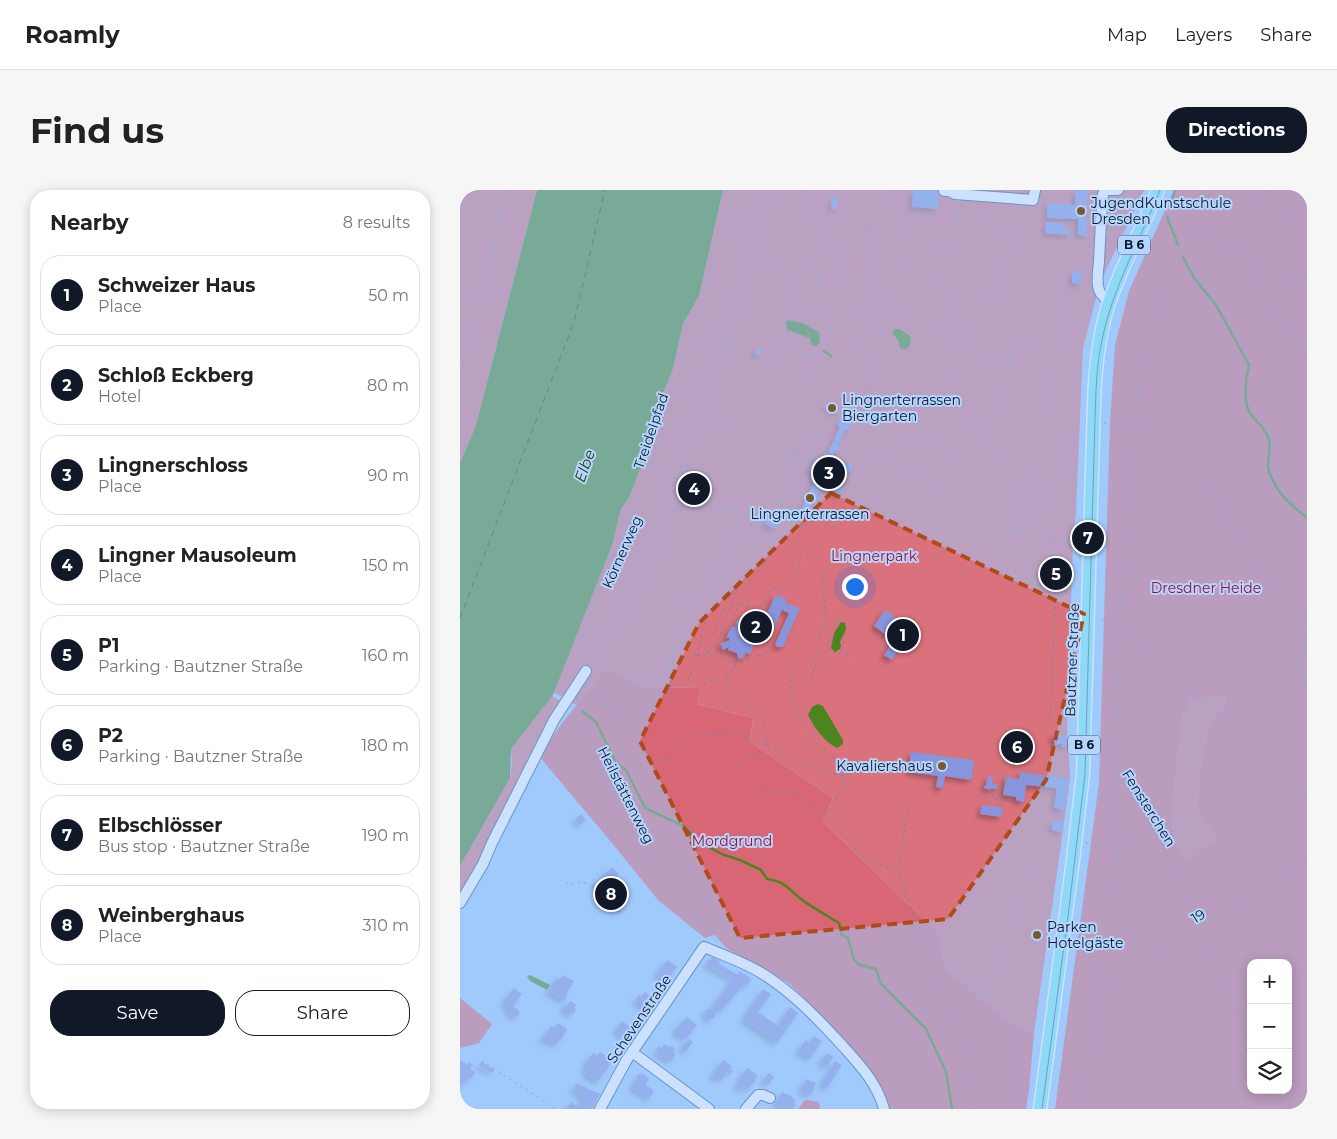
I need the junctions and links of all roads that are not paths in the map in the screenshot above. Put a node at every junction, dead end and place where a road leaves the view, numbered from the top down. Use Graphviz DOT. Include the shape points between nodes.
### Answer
graph roads {
  1 [pos="1106,190"];
  2 [pos="1118,190"];
  3 [pos="1158,190"];
  4 [pos="944,191"];
  5 [pos="1034,195"];
  6 [pos="1110,300"];
  7 [pos="586,672"];
  8 [pos="460,902"];
  9 [pos="632,1052"];
  10 [pos="770,1098"];
  11 [pos="600,1109"];
  12 [pos="709,1109"];
  13 [pos="746,1109"];
  14 [pos="884,1109"];
  15 [pos="1040,1109"];
  1 -- 2 [label="street"];
  1 -- 6 [label="street" via="1100,227 1098,279 1101,294"];
  3 -- 6 [label="main road, Bautzner Straße / B 6"];
  4 -- 5 [label="street" via="955,194"];
  6 -- 15 [label="main road, Bautzner Straße / B 6" via="1100,338 1095,377 1083,774"];
  7 -- 8 [label="street" via="554,720 484,864"];
  9 -- 11 [label="street, Schevenstraße"];
  9 -- 12 [label="street"];
  9 -- 14 [label="street, Schevenstraße" via="704,947 761,973 788,991 866,1072"];
  10 -- 13 [label="street" via="758,1095"];
}
